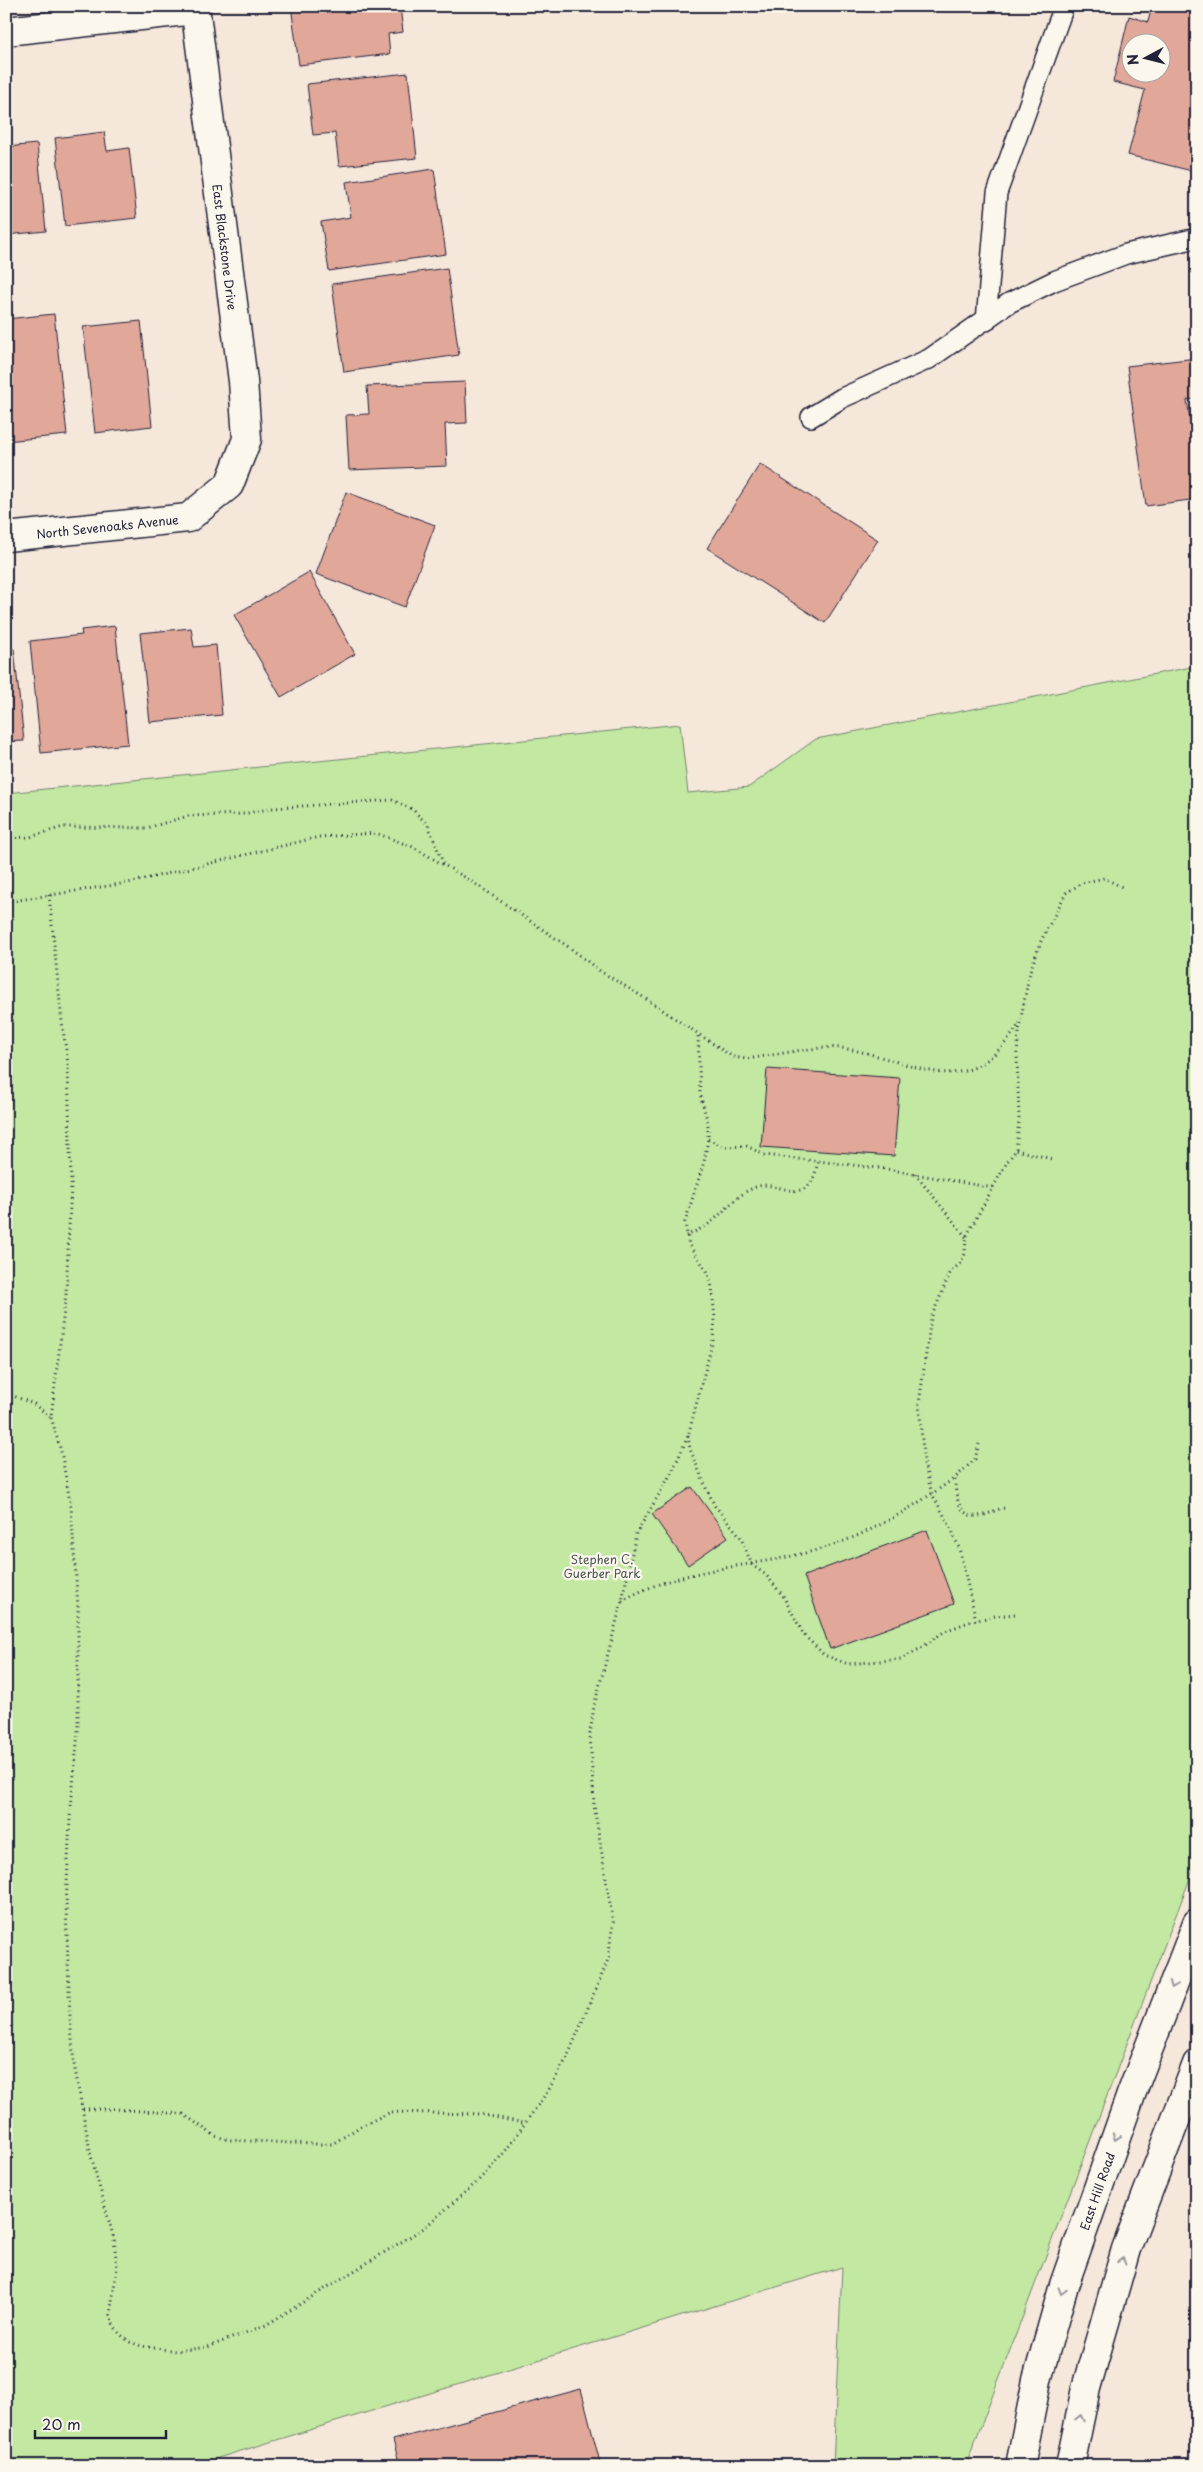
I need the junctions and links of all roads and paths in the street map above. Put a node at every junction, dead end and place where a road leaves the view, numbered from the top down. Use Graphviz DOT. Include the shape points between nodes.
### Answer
graph roads {
  1 [pos="1064,6"];
  2 [pos="195,8"];
  3 [pos="6,31"];
  4 [pos="1197,238"];
  5 [pos="986,321"];
  6 [pos="811,416"];
  7 [pos="229,485"];
  8 [pos="6,537"];
  9 [pos="6,838"];
  10 [pos="443,864"];
  11 [pos="1122,887"];
  12 [pos="49,895"];
  13 [pos="6,902"];
  14 [pos="1020,1023"];
  15 [pos="698,1035"];
  16 [pos="708,1139"];
  17 [pos="1016,1150"];
  18 [pos="1052,1159"];
  19 [pos="818,1161"];
  20 [pos="914,1174"];
  21 [pos="993,1188"];
  22 [pos="686,1236"];
  23 [pos="966,1237"];
  24 [pos="6,1393"];
  25 [pos="51,1417"];
  26 [pos="688,1436"];
  27 [pos="978,1444"];
  28 [pos="955,1478"];
  29 [pos="932,1494"];
  30 [pos="1006,1508"];
  31 [pos="752,1565"];
  32 [pos="622,1600"];
  33 [pos="1016,1614"];
  34 [pos="976,1620"];
  35 [pos="1197,1923"];
  36 [pos="1197,2064"];
  37 [pos="82,2109"];
  38 [pos="524,2123"];
  39 [pos="1020,2466"];
  40 [pos="1070,2466"];
  1 -- 5 [label="lane" via="997,193"];
  2 -- 3 [label="street"];
  2 -- 7 [label="street, East Blackstone Drive" via="247,439"];
  4 -- 5 [label="lane" via="1126,254 1054,281 1009,304"];
  5 -- 6 [label="lane" via="928,359 842,398"];
  7 -- 8 [label="street, North Sevenoaks Avenue" via="188,518"];
  9 -- 10 [label="path" via="30,837 63,827 147,828 188,816 392,800 412,809 428,825"];
  10 -- 12 [label="path" via="383,834 336,835 133,882"];
  10 -- 15 [label="path"];
  11 -- 14 [label="path" via="1104,878 1082,883 1066,893 1035,956"];
  12 -- 13 [label="path"];
  12 -- 25 [label="path" via="68,1064 71,1184 66,1294"];
  14 -- 15 [label="path" via="1005,1045 983,1064 964,1072 915,1068 841,1048 746,1060 733,1057"];
  14 -- 17 [label="path"];
  15 -- 16 [label="path" via="700,1094 708,1122"];
  16 -- 19 [label="path" via="724,1147 747,1146 764,1155"];
  16 -- 22 [label="path" via="685,1222"];
  17 -- 18 [label="path"];
  17 -- 21 [label="path"];
  19 -- 20 [label="path"];
  19 -- 22 [label="path" via="816,1174 801,1190 770,1184 759,1186 733,1201 710,1223"];
  20 -- 21 [label="path"];
  20 -- 23 [label="path"];
  21 -- 23 [label="path"];
  22 -- 26 [label="path" via="707,1271 715,1318 713,1340"];
  23 -- 29 [label="path" via="965,1254 951,1271 930,1318 925,1348 919,1404 920,1431"];
  24 -- 25 [label="path" via="34,1404"];
  25 -- 37 [label="path" via="65,1472 76,1553 78,1746 70,1817 66,1906 70,2017"];
  26 -- 31 [label="path" via="706,1488 740,1536"];
  26 -- 32 [label="path" via="673,1470 636,1534"];
  27 -- 28 [label="path" via="975,1459"];
  28 -- 29 [label="path"];
  28 -- 30 [label="path" via="954,1495 962,1510 973,1516"];
  29 -- 31 [label="path" via="907,1512 854,1537 813,1551"];
  29 -- 34 [label="path" via="959,1548"];
  31 -- 32 [label="path" via="669,1580"];
  31 -- 34 [label="path" via="766,1575 783,1596 804,1635 824,1656 848,1664 901,1659 945,1631"];
  32 -- 38 [label="path" via="594,1706 590,1734 594,1805 613,1922 608,1960 567,2058"];
  33 -- 34 [label="path"];
  35 -- 39 [label="street, East Hill Road, one-way" via="1132,2092 1064,2284 1037,2380"];
  40 -- 36 [label="street, one-way" via="1086,2388 1126,2248"];
  37 -- 38 [label="path" via="183,2114 215,2136 229,2140 305,2144 332,2144 391,2112 479,2114"];
  37 -- 38 [label="path" via="114,2239 117,2268 110,2315 114,2326 130,2342 176,2351 208,2347 266,2325 424,2228 477,2182 504,2153"];
}
